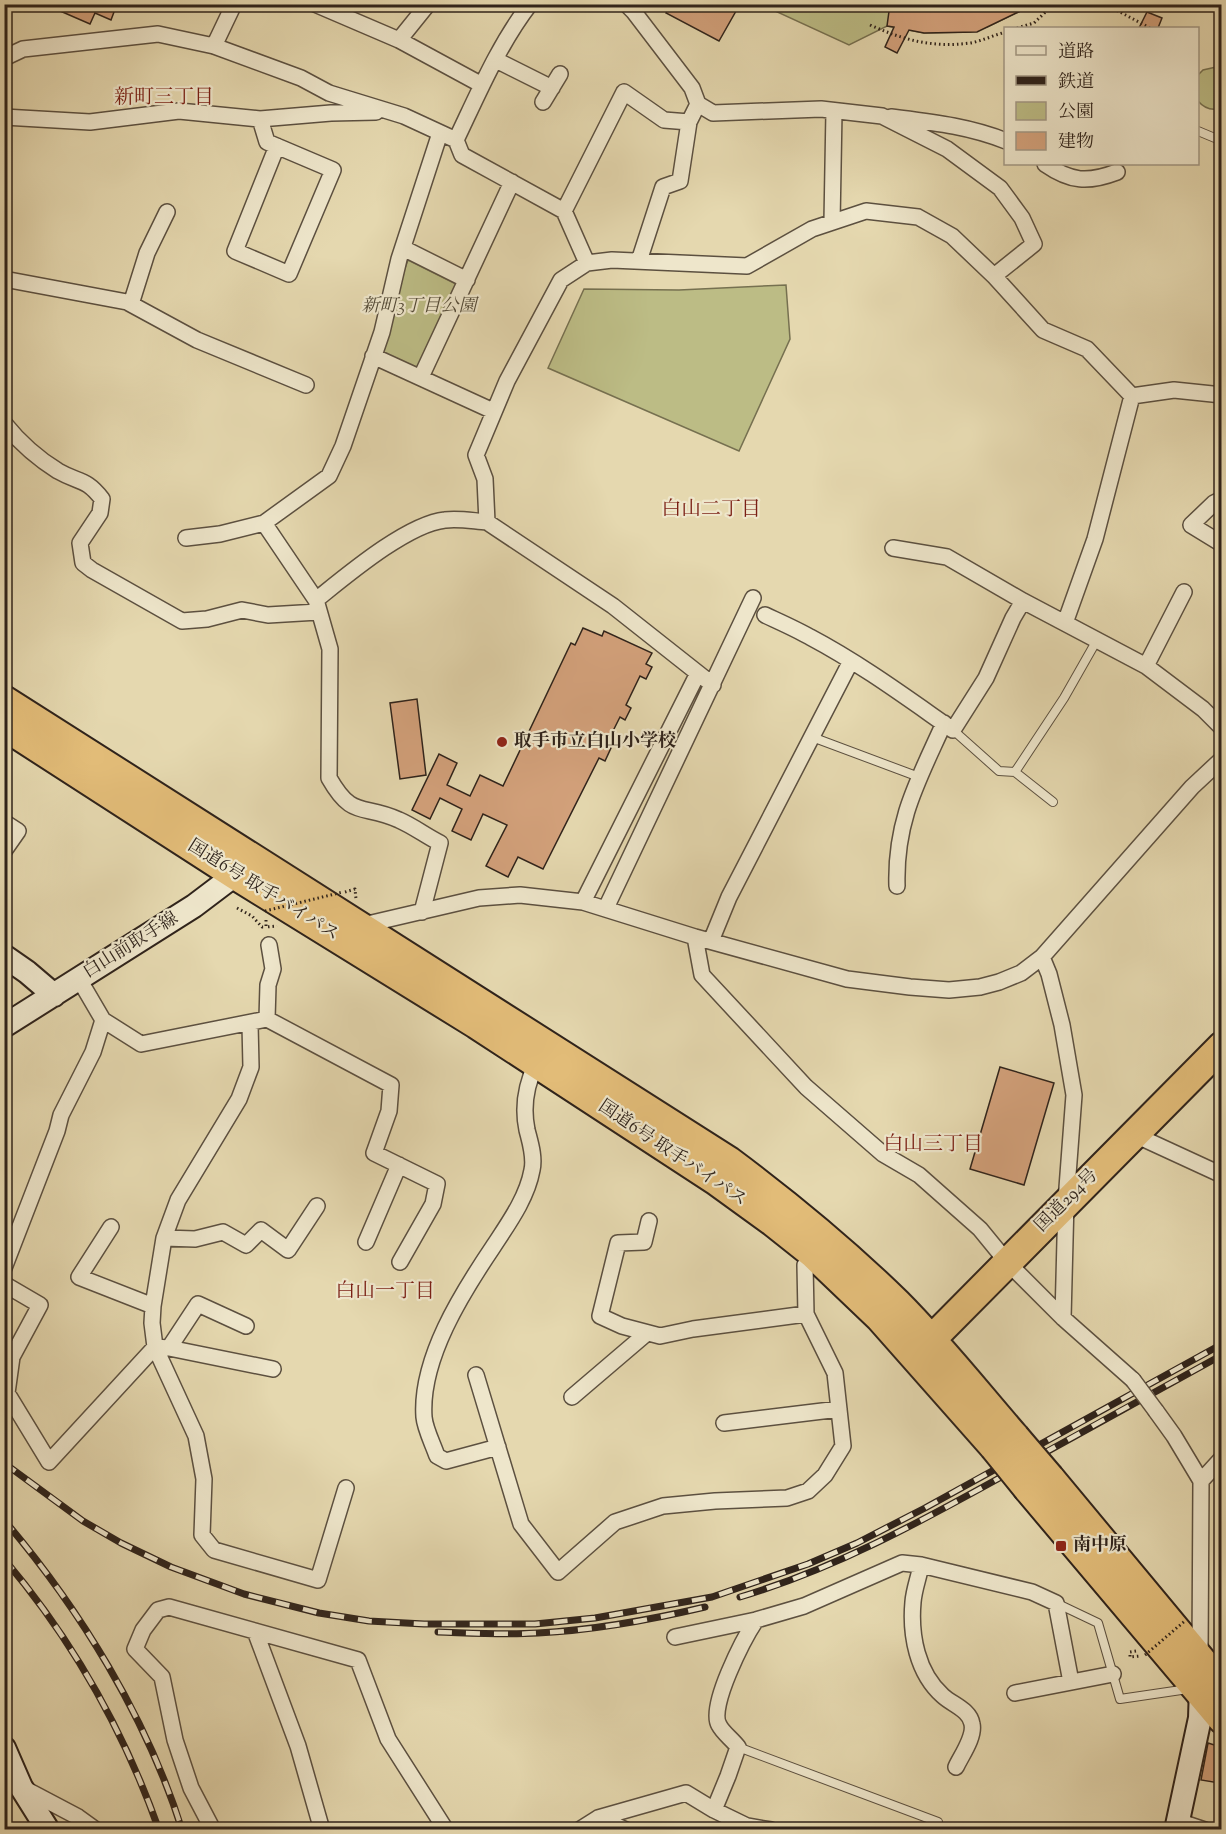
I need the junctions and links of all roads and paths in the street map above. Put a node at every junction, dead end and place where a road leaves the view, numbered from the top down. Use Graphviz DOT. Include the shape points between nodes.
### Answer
graph roads {
  1 [pos="234,4"];
  2 [pos="428,4"];
  3 [pos="530,4"];
  4 [pos="626,4"];
  5 [pos="1054,4"];
  6 [pos="1104,4"];
  7 [pos="323,6"];
  8 [pos="870,25"];
  9 [pos="1020,27"];
  10 [pos="1148,27"];
  11 [pos="1004,32"];
  12 [pos="399,40"];
  13 [pos="214,46"];
  14 [pos="4,58"];
  15 [pos="496,60"];
  16 [pos="560,74"];
  17 [pos="482,85"];
  18 [pos="552,88"];
  19 [pos="543,102"];
  20 [pos="698,104"];
  21 [pos="834,111"];
  22 [pos="391,112"];
  23 [pos="882,116"];
  24 [pos="4,117"];
  25 [pos="260,119"];
  26 [pos="689,122"];
  27 [pos="1199,132"];
  28 [pos="441,133"];
  29 [pos="456,140"];
  30 [pos="1004,141"];
  31 [pos="1221,141"];
  32 [pos="277,146"];
  33 [pos="1046,165"];
  34 [pos="1121,168"];
  35 [pos="512,182"];
  36 [pos="564,211"];
  37 [pos="167,212"];
  38 [pos="832,222"];
  39 [pos="403,248"];
  40 [pos="639,261"];
  41 [pos="587,263"];
  42 [pos="994,276"];
  43 [pos="4,279"];
  44 [pos="466,280"];
  45 [pos="131,304"];
  46 [pos="373,356"];
  47 [pos="421,377"];
  48 [pos="306,386"];
  49 [pos="1221,395"];
  50 [pos="1132,396"];
  51 [pos="493,411"];
  52 [pos="4,423"];
  53 [pos="1221,499"];
  54 [pos="487,522"];
  55 [pos="264,523"];
  56 [pos="186,538"];
  57 [pos="1221,544"];
  58 [pos="893,548"];
  59 [pos="1184,592"];
  60 [pos="753,598"];
  61 [pos="1023,601"];
  62 [pos="317,606"];
  63 [pos="765,615"];
  64 [pos="1065,623"];
  65 [pos="1097,640"];
  66 [pos="851,661"];
  67 [pos="1146,666"];
  68 [pos="698,673"];
  69 [pos="713,684"];
  70 [pos="4,700"];
  71 [pos="4,726"];
  72 [pos="949,727"];
  73 [pos="1221,728"];
  74 [pos="812,737"];
  75 [pos="1221,759"];
  76 [pos="1016,772"];
  77 [pos="919,777"];
  78 [pos="1053,802"];
  79 [pos="4,822"];
  80 [pos="4,851"];
  81 [pos="242,866"];
  82 [pos="897,886"];
  83 [pos="343,892"];
  84 [pos="584,902"];
  85 [pos="237,908"];
  86 [pos="606,909"];
  87 [pos="265,911"];
  88 [pos="422,912"];
  89 [pos="359,926"];
  90 [pos="266,927"];
  91 [pos="696,937"];
  92 [pos="711,941"];
  93 [pos="269,945"];
  94 [pos="4,956"];
  95 [pos="1042,957"];
  96 [pos="79,979"];
  97 [pos="54,995"];
  98 [pos="267,1019"];
  99 [pos="103,1020"];
  100 [pos="250,1024"];
  101 [pos="4,1026"];
  102 [pos="1221,1046"];
  103 [pos="536,1064"];
  104 [pos="1133,1134"];
  105 [pos="399,1165"];
  106 [pos="1221,1175"];
  107 [pos="1066,1201"];
  108 [pos="317,1206"];
  109 [pos="649,1221"];
  110 [pos="111,1227"];
  111 [pos="164,1238"];
  112 [pos="366,1242"];
  113 [pos="812,1254"];
  114 [pos="400,1262"];
  115 [pos="1007,1262"];
  116 [pos="4,1268"];
  117 [pos="4,1284"];
  118 [pos="153,1306"];
  119 [pos="806,1314"];
  120 [pos="1064,1318"];
  121 [pos="246,1326"];
  122 [pos="647,1333"];
  123 [pos="162,1348"];
  124 [pos="923,1348"];
  125 [pos="273,1369"];
  126 [pos="476,1375"];
  127 [pos="5,1393"];
  128 [pos="572,1397"];
  129 [pos="839,1409"];
  130 [pos="724,1423"];
  131 [pos="498,1447"];
  132 [pos="1221,1458"];
  133 [pos="1202,1481"];
  134 [pos="1039,1484"];
  135 [pos="346,1488"];
  136 [pos="921,1565"];
  137 [pos="1056,1603"];
  138 [pos="756,1620"];
  139 [pos="1186,1620"];
  140 [pos="255,1631"];
  141 [pos="675,1637"];
  142 [pos="1144,1653"];
  143 [pos="1200,1659"];
  144 [pos="1113,1674"];
  145 [pos="1071,1682"];
  146 [pos="1206,1689"];
  147 [pos="1015,1693"];
  148 [pos="1221,1719"];
  149 [pos="738,1747"];
  150 [pos="4,1748"];
  151 [pos="956,1767"];
  152 [pos="21,1787"];
  153 [pos="714,1810"];
  154 [pos="598,1818"];
  155 [pos="938,1822"];
  156 [pos="1177,1825"];
  157 [pos="48,1830"];
  158 [pos="96,1830"];
  159 [pos="213,1830"];
  160 [pos="322,1830"];
  161 [pos="446,1830"];
  162 [pos="579,1830"];
  163 [pos="626,1830"];
  164 [pos="771,1830"];
  165 [pos="1205,1830"];
  1 -- 13 [label="street"];
  2 -- 12 [label="street"];
  3 -- 15 [label="street"];
  4 -- 20 [label="street" via="692,88"];
  5 -- 9 [label="path" via="1034,23"];
  6 -- 10 [label="path"];
  7 -- 12 [label="street"];
  8 -- 11 [label="path" via="925,44 970,42"];
  12 -- 17 [label="street"];
  13 -- 14 [label="street" via="158,34 23,49"];
  13 -- 22 [label="street" via="301,78 329,93"];
  15 -- 17 [label="street"];
  15 -- 18 [label="street"];
  16 -- 18 [label="street"];
  17 -- 29 [label="street"];
  18 -- 19 [label="street"];
  20 -- 21 [label="street" via="713,113"];
  20 -- 26 [label="street"];
  21 -- 23 [label="street"];
  21 -- 38 [label="street"];
  22 -- 25 [label="street"];
  22 -- 28 [label="street"];
  23 -- 30 [label="street" via="938,123"];
  23 -- 42 [label="street" via="947,150 1000,188 1022,218 1034,244"];
  24 -- 25 [label="street" via="90,122 179,111"];
  25 -- 32 [label="street" via="267,142"];
  26 -- 36 [label="street" via="664,120 624,92"];
  26 -- 40 [label="street" via="680,181 663,188"];
  27 -- 31 [label="lane"];
  28 -- 29 [label="street"];
  28 -- 39 [label="street"];
  29 -- 35 [label="street" via="462,155"];
  32 -- 32 [label="street" via="333,170 290,274 235,251"];
  33 -- 34 [label="street" via="1078,180 1099,179"];
  35 -- 36 [label="street"];
  35 -- 44 [label="street"];
  36 -- 41 [label="street"];
  37 -- 45 [label="street" via="147,253"];
  38 -- 40 [label="street" via="747,266"];
  38 -- 42 [label="street" via="866,211 918,217 952,236"];
  39 -- 44 [label="street"];
  39 -- 46 [label="street"];
  40 -- 41 [label="street"];
  41 -- 51 [label="street" via="561,280"];
  42 -- 50 [label="street" via="1042,330 1087,348"];
  43 -- 45 [label="street"];
  44 -- 47 [label="street"];
  45 -- 48 [label="street" via="197,340"];
  46 -- 47 [label="street"];
  46 -- 55 [label="street" via="329,476"];
  47 -- 51 [label="street"];
  49 -- 50 [label="street" via="1174,390"];
  50 -- 64 [label="street" via="1095,539"];
  51 -- 54 [label="street" via="476,455 485,479"];
  52 -- 62 [label="street" via="30,452 61,473 91,486 102,500 100,513 80,543 83,563 92,570 182,621 242,610 268,615"];
  53 -- 57 [label="street" via="1191,525"];
  54 -- 62 [label="street" via="446,519 427,524 373,555"];
  54 -- 68 [label="street" via="613,606"];
  55 -- 56 [label="street"];
  55 -- 62 [label="street"];
  58 -- 61 [label="street" via="947,557"];
  59 -- 67 [label="street"];
  60 -- 69 [label="street"];
  61 -- 64 [label="street"];
  61 -- 72 [label="street" via="986,678"];
  62 -- 88 [label="street" via="330,649 329,778 351,807 398,819 440,843"];
  63 -- 66 [label="street"];
  64 -- 65 [label="street"];
  65 -- 67 [label="street"];
  65 -- 76 [label="lane"];
  66 -- 72 [label="street"];
  66 -- 74 [label="street"];
  67 -- 73 [label="street"];
  68 -- 69 [label="street"];
  68 -- 84 [label="street"];
  69 -- 86 [label="street"];
  70 -- 81 [label="highway, 国道6号 取手バイパス"];
  71 -- 81 [label="highway, 国道6号 取手バイパス"];
  72 -- 76 [label="lane" via="999,771"];
  72 -- 77 [label="street"];
  74 -- 77 [label="lane"];
  74 -- 92 [label="street" via="729,897"];
  75 -- 95 [label="street"];
  76 -- 78 [label="lane"];
  77 -- 82 [label="street" via="904,813 898,843"];
  79 -- 80 [label="street" via="18,831"];
  81 -- 89 [label="highway, 国道6号 取手バイパス"];
  81 -- 96 [label="street, 白山前取手線" via="194,906"];
  81 -- 103 [label="highway, 国道6号 取手バイパス"];
  83 -- 87 [label="path, bridge"];
  84 -- 86 [label="street"];
  84 -- 88 [label="street" via="519,895 479,898"];
  85 -- 90 [label="path"];
  86 -- 91 [label="street"];
  88 -- 89 [label="street"];
  89 -- 124 [label="highway, 国道6号 取手バイパス" via="729,1161 785,1202 897,1303"];
  91 -- 92 [label="street"];
  91 -- 115 [label="street" via="702,975 806,1087 884,1154 919,1175 980,1229"];
  92 -- 95 [label="street" via="847,979 940,989 999,982 1022,973"];
  93 -- 98 [label="street" via="273,969 268,985"];
  94 -- 97 [label="street"];
  95 -- 107 [label="street" via="1062,1025 1074,1095"];
  96 -- 97 [label="street, 白山前取手線"];
  96 -- 99 [label="street"];
  97 -- 101 [label="street, 白山前取手線"];
  98 -- 100 [label="street"];
  98 -- 105 [label="street" via="391,1085 389,1111 374,1153"];
  99 -- 100 [label="street" via="141,1044"];
  99 -- 116 [label="street" via="93,1052 61,1115"];
  100 -- 111 [label="street" via="251,1067 239,1099 178,1200"];
  102 -- 104 [label="highway, 国道294号"];
  103 -- 113 [label="highway, 国道6号 取手バイパス" via="715,1180"];
  103 -- 131 [label="street" via="525,1102 533,1169 507,1227 469,1283 445,1328 424,1386 424,1419 437,1456 446,1461"];
  104 -- 106 [label="street"];
  104 -- 107 [label="highway, 国道294号"];
  105 -- 112 [label="street"];
  105 -- 114 [label="street" via="437,1184 432,1204"];
  107 -- 115 [label="highway, 国道294号"];
  107 -- 120 [label="street"];
  108 -- 111 [label="street" via="288,1250 261,1230 246,1245 223,1232 195,1239"];
  109 -- 122 [label="street" via="644,1242 618,1244 600,1316"];
  110 -- 118 [label="street" via="79,1277"];
  111 -- 118 [label="street"];
  113 -- 119 [label="street" via="805,1265"];
  113 -- 124 [label="highway, 国道6号 取手バイパス" via="872,1311"];
  115 -- 120 [label="street"];
  115 -- 124 [label="highway, 国道294号"];
  117 -- 127 [label="street" via="40,1305 12,1357"];
  118 -- 123 [label="street" via="152,1323"];
  119 -- 122 [label="street" via="660,1336"];
  119 -- 129 [label="street" via="835,1373"];
  120 -- 133 [label="street, bridge" via="1133,1380"];
  121 -- 123 [label="street" via="198,1304"];
  122 -- 128 [label="street"];
  123 -- 125 [label="street"];
  123 -- 127 [label="street" via="49,1462"];
  123 -- 135 [label="street" via="196,1436 204,1479 202,1535 213,1550 318,1580"];
  124 -- 134 [label="highway, 国道6号 取手バイパス, bridge"];
  126 -- 131 [label="street"];
  129 -- 130 [label="street"];
  129 -- 131 [label="street" via="843,1446 825,1475 808,1491 787,1498 663,1506 615,1522 558,1572 521,1524"];
  132 -- 133 [label="street"];
  133 -- 143 [label="street"];
  134 -- 143 [label="highway, 国道6号 取手バイパス"];
  134 -- 146 [label="highway, 国道6号 取手バイパス"];
  136 -- 137 [label="street" via="1032,1592"];
  136 -- 138 [label="street" via="902,1563 804,1606"];
  136 -- 151 [label="street" via="913,1602 920,1665 943,1696 968,1714 972,1725"];
  137 -- 144 [label="lane" via="1098,1623"];
  137 -- 145 [label="street"];
  138 -- 141 [label="street"];
  138 -- 149 [label="street" via="733,1662 716,1718"];
  139 -- 142 [label="path, bridge"];
  140 -- 159 [label="street" via="169,1607 158,1610 135,1649 162,1677 175,1740 191,1788"];
  140 -- 160 [label="street" via="298,1746"];
  140 -- 161 [label="street" via="358,1660 388,1739"];
  143 -- 146 [label="highway, 国道6号 取手バイパス"];
  144 -- 145 [label="street"];
  144 -- 146 [label="lane" via="1120,1699"];
  145 -- 147 [label="street"];
  146 -- 148 [label="highway, 国道6号 取手バイパス"];
  146 -- 156 [label="street"];
  149 -- 153 [label="street"];
  149 -- 155 [label="lane"];
  150 -- 152 [label="street"];
  152 -- 157 [label="street"];
  152 -- 158 [label="street"];
  153 -- 154 [label="street" via="686,1793"];
  153 -- 164 [label="street" via="747,1826"];
  154 -- 162 [label="street"];
  154 -- 163 [label="street"];
  156 -- 165 [label="street"];
}
